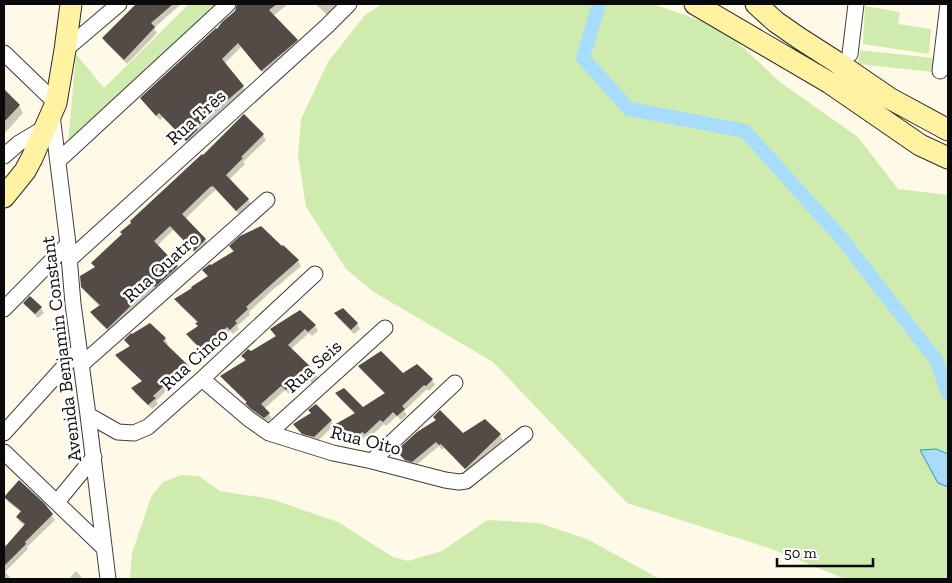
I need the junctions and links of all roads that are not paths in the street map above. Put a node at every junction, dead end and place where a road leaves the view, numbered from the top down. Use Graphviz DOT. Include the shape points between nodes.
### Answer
graph roads {
  1 [pos="71,4"];
  2 [pos="119,4"];
  3 [pos="228,4"];
  4 [pos="349,4"];
  5 [pos="695,4"];
  6 [pos="756,4"];
  7 [pos="856,4"];
  8 [pos="948,4"];
  9 [pos="772,13"];
  10 [pos="65,50"];
  11 [pos="4,53"];
  12 [pos="850,54"];
  13 [pos="940,71"];
  14 [pos="51,115"];
  15 [pos="948,130"];
  16 [pos="4,156"];
  17 [pos="948,158"];
  18 [pos="58,161"];
  19 [pos="4,197"];
  20 [pos="267,200"];
  21 [pos="69,252"];
  22 [pos="315,274"];
  23 [pos="4,310"];
  24 [pos="385,328"];
  25 [pos="80,350"];
  26 [pos="81,365"];
  27 [pos="202,379"];
  28 [pos="455,383"];
  29 [pos="88,415"];
  30 [pos="4,433"];
  31 [pos="269,433"];
  32 [pos="526,434"];
  33 [pos="4,452"];
  34 [pos="94,457"];
  35 [pos="372,461"];
  36 [pos="57,502"];
  37 [pos="104,548"];
  38 [pos="108,579"];
  1 -- 10 [label="main road"];
  2 -- 10 [label="street"];
  3 -- 18 [label="street"];
  4 -- 21 [label="street, Rua Três"];
  5 -- 17 [label="main road" via="830,83 920,145"];
  6 -- 9 [label="main road"];
  7 -- 12 [label="street"];
  8 -- 13 [label="street"];
  9 -- 15 [label="main road" via="889,98"];
  10 -- 14 [label="main road"];
  11 -- 14 [label="street"];
  14 -- 16 [label="street"];
  14 -- 18 [label="street, Avenida Benjamin Constant"];
  14 -- 19 [label="main road" via="25,171"];
  18 -- 21 [label="street, Avenida Benjamin Constant"];
  20 -- 26 [label="street, Rua Quatro"];
  21 -- 23 [label="street, Rua Três"];
  21 -- 25 [label="street, Avenida Benjamin Constant"];
  22 -- 27 [label="street, Rua Cinco"];
  24 -- 31 [label="street, Rua Seis"];
  25 -- 26 [label="street, Avenida Benjamin Constant"];
  25 -- 30 [label="street"];
  26 -- 29 [label="street, Avenida Benjamin Constant"];
  27 -- 29 [label="street, Rua Cinco" via="148,427 134,433 118,432"];
  27 -- 31 [label="street, Rua Oito"];
  28 -- 35 [label="street"];
  29 -- 34 [label="street, Avenida Benjamin Constant"];
  31 -- 35 [label="street, Rua Oito"];
  32 -- 35 [label="street, Rua Oito" via="466,481 445,480"];
  33 -- 36 [label="street"];
  34 -- 36 [label="street"];
  34 -- 37 [label="street, Avenida Benjamin Constant"];
  36 -- 37 [label="street"];
  37 -- 38 [label="street, Avenida Benjamin Constant"];
}
